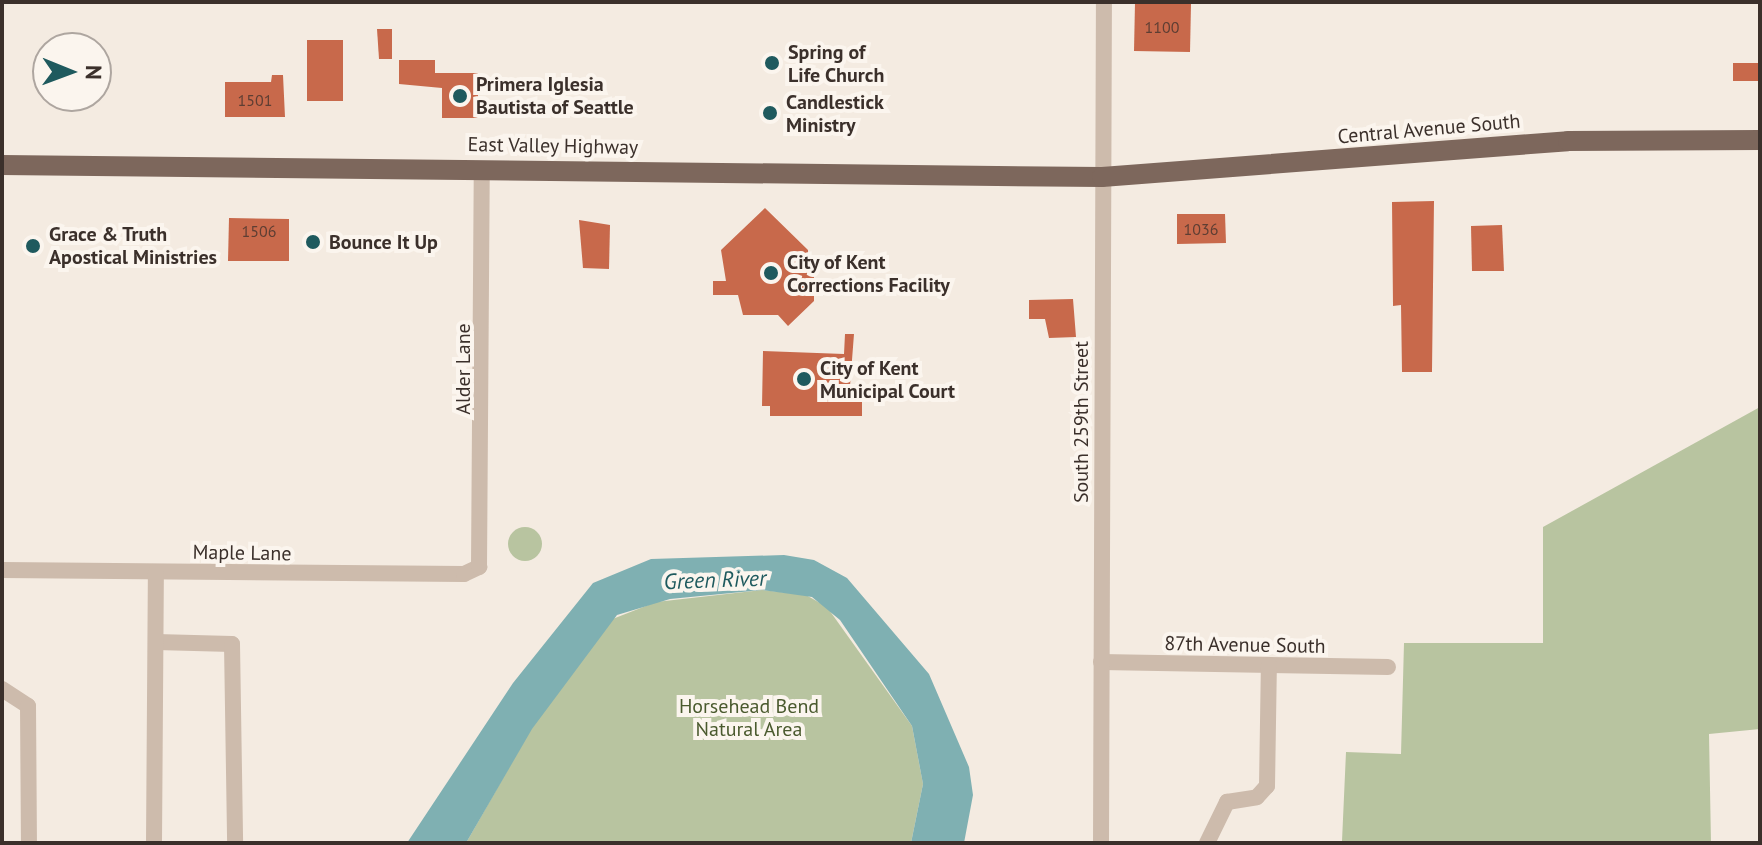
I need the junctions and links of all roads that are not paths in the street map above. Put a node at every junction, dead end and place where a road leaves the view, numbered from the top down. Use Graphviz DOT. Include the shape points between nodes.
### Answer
graph roads {
  1 [pos="1104,2"];
  2 [pos="1760,140"];
  3 [pos="2,165"];
  4 [pos="482,169"];
  5 [pos="1102,177"];
  6 [pos="479,567"];
  7 [pos="2,570"];
  8 [pos="156,572"];
  9 [pos="156,642"];
  10 [pos="1101,662"];
  11 [pos="1269,665"];
  12 [pos="1388,667"];
  13 [pos="2,689"];
  14 [pos="29,843"];
  15 [pos="154,843"];
  16 [pos="235,843"];
  17 [pos="1101,843"];
  18 [pos="1207,843"];
  1 -- 5 [label="street, South 259th Street"];
  2 -- 5 [label="main road, Central Avenue South" via="1568,141"];
  3 -- 4 [label="main road, East Valley Highway"];
  4 -- 5 [label="main road, East Valley Highway"];
  4 -- 6 [label="street, Alder Lane"];
  5 -- 10 [label="street, South 259th Street"];
  6 -- 8 [label="street, Maple Lane" via="464,574"];
  7 -- 8 [label="street, Maple Lane"];
  8 -- 9 [label="street"];
  9 -- 15 [label="street"];
  9 -- 16 [label="street" via="232,644"];
  10 -- 11 [label="street, 87th Avenue South"];
  10 -- 17 [label="street, South 259th Street"];
  11 -- 12 [label="street, 87th Avenue South"];
  11 -- 18 [label="street" via="1267,786 1257,797 1227,802"];
  13 -- 14 [label="street" via="28,706"];
}
